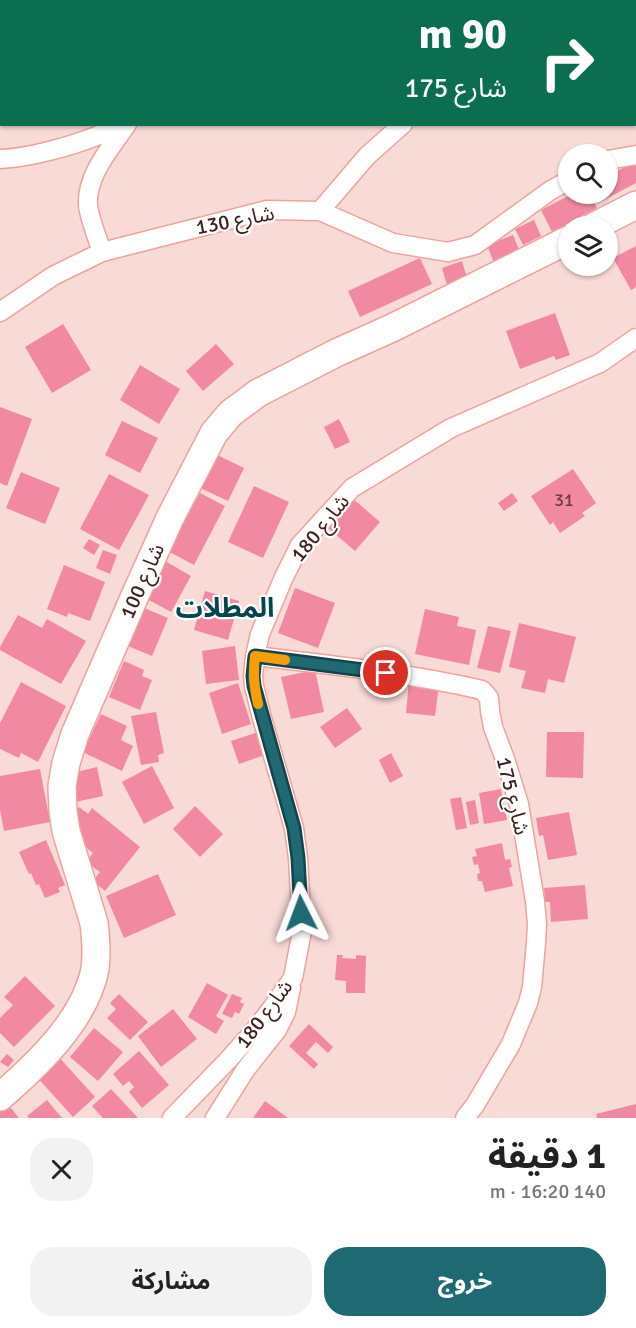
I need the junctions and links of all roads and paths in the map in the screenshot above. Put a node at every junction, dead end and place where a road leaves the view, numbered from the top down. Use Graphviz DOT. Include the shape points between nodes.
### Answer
graph roads {
  1 [pos="116,126"];
  2 [pos="126,126"];
  3 [pos="401,126"];
  4 [pos="636,155"];
  5 [pos="618,158"];
  6 [pos="0,159"];
  7 [pos="558,186"];
  8 [pos="636,205"];
  9 [pos="320,211"];
  10 [pos="615,216"];
  11 [pos="558,245"];
  12 [pos="102,252"];
  13 [pos="0,312"];
  14 [pos="636,338"];
  15 [pos="255,656"];
  16 [pos="293,978"];
  17 [pos="0,1097"];
  18 [pos="172,1118"];
  19 [pos="214,1118"];
  20 [pos="465,1118"];
  1 -- 6 [label="street" via="53,149"];
  2 -- 12 [label="street" via="91,181 88,206"];
  3 -- 9 [label="street" via="367,156"];
  4 -- 5 [label="street"];
  7 -- 9 [label="street, شارع 130" via="475,245 448,252 393,243"];
  8 -- 10 [label="main road"];
  9 -- 12 [label="street, شارع 130" via="267,210"];
  11 -- 17 [label="main road, شارع 100" via="258,393 231,413 214,433 134,598 75,734 66,764 62,786 66,831 96,935 90,985 77,1013 58,1039"];
  12 -- 13 [label="street, شارع 130" via="53,276"];
  14 -- 15 [label="street, شارع 180" via="600,363 451,428 352,488 300,545 260,634"];
  15 -- 16 [label="street, شارع 180" via="254,686 294,828 298,858 302,931"];
  15 -- 20 [label="street, شارع 175" via="443,681 482,690 489,698 493,727 519,804 535,901 536,943 528,1003 511,1044"];
  16 -- 18 [label="street, شارع 180" via="260,1025"];
  16 -- 19 [label="street" via="286,1012 277,1030"];
}
